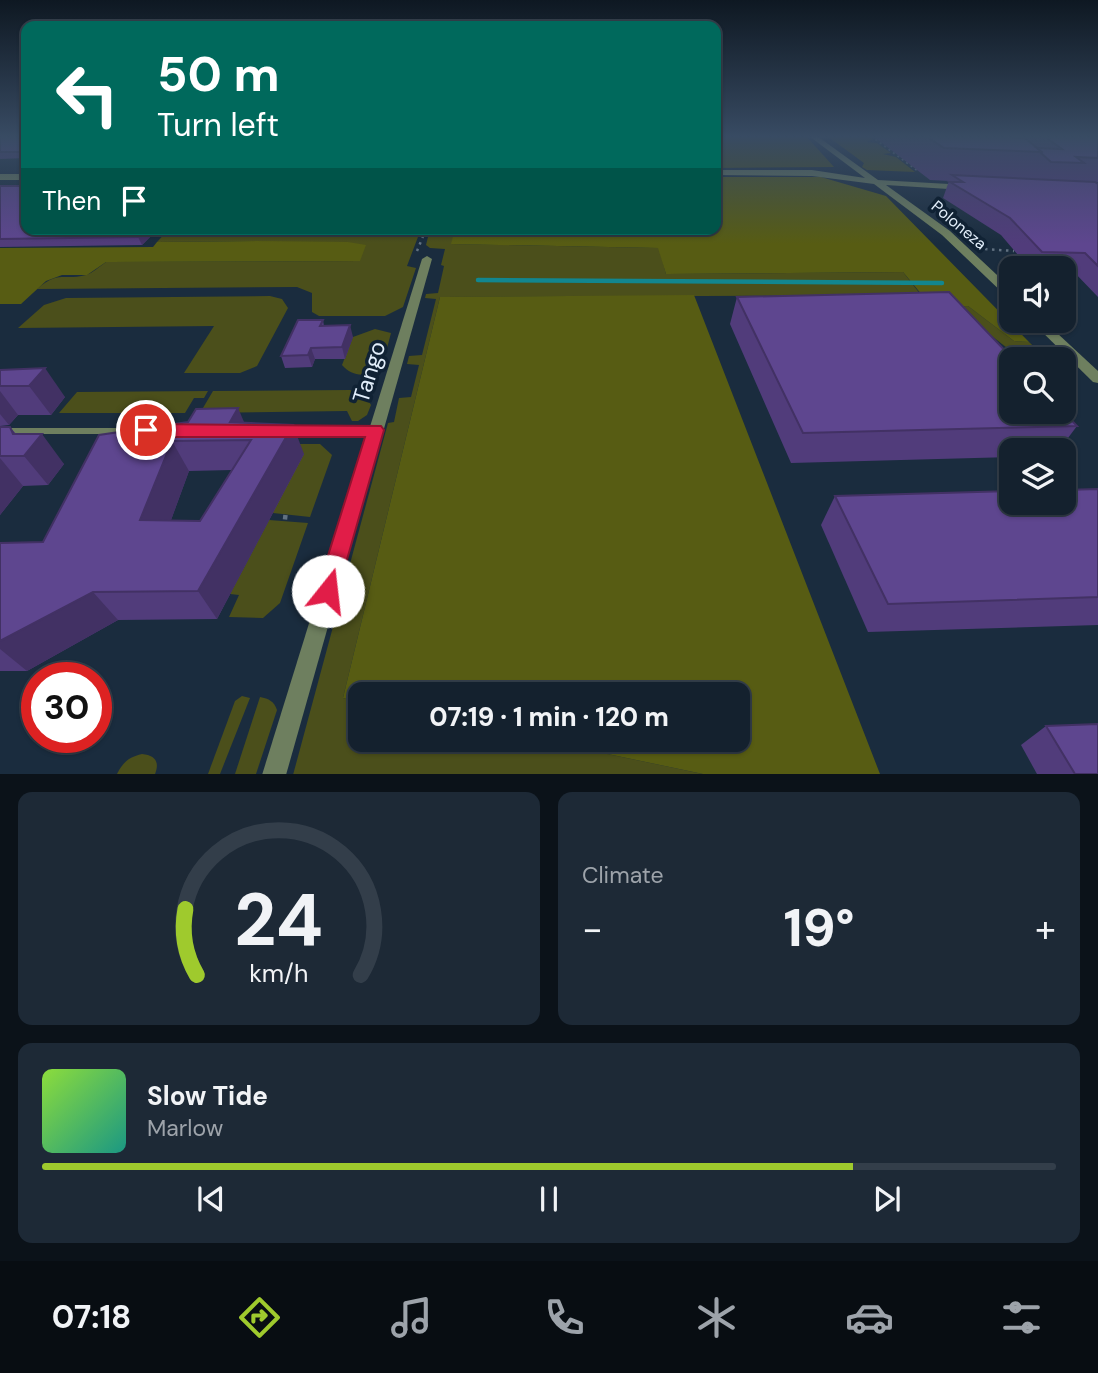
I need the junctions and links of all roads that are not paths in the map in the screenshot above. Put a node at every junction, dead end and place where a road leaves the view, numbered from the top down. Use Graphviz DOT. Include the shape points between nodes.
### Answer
graph roads {
  1 [pos="861,172"];
  2 [pos="721,173"];
  3 [pos="0,177"];
  4 [pos="21,177"];
  5 [pos="874,182"];
  6 [pos="968,187"];
  7 [pos="427,259"];
  8 [pos="999,284"];
  9 [pos="1050,333"];
  10 [pos="1096,374"];
  11 [pos="146,430"];
  12 [pos="268,430"];
  13 [pos="375,430"];
  14 [pos="0,431"];
  15 [pos="274,774"];
  1 -- 5 [label="street, Poloneza"];
  2 -- 5 [label="street" via="812,173"];
  3 -- 4 [label="street"];
  5 -- 6 [label="street"];
  5 -- 8 [label="street, Poloneza" via="946,233"];
  7 -- 13 [label="street, Tango"];
  9 -- 10 [label="street"];
  11 -- 14 [label="lane"];
  12 -- 13 [label="lane"];
  13 -- 15 [label="street, Tango"];
}
